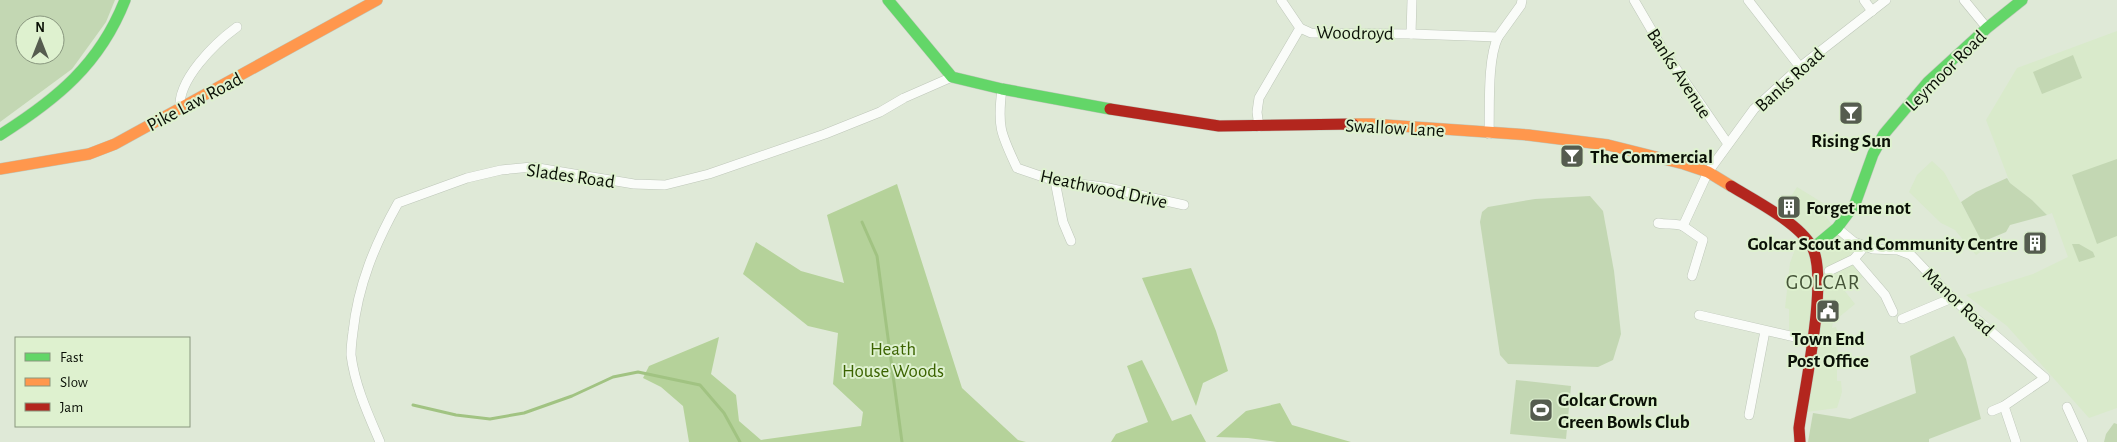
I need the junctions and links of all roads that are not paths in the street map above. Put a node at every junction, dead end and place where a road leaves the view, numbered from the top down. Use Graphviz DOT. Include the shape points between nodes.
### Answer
graph roads {
  1 [pos="126,0"];
  2 [pos="377,0"];
  3 [pos="888,0"];
  4 [pos="1281,0"];
  5 [pos="1412,0"];
  6 [pos="1522,0"];
  7 [pos="1634,0"];
  8 [pos="1748,0"];
  9 [pos="1864,0"];
  10 [pos="1886,0"];
  11 [pos="1964,0"];
  12 [pos="2022,0"];
  13 [pos="1872,11"];
  14 [pos="237,27"];
  15 [pos="1300,28"];
  16 [pos="1987,28"];
  17 [pos="1411,34"];
  18 [pos="1498,37"];
  19 [pos="1800,67"];
  20 [pos="952,77"];
  21 [pos="1002,89"];
  22 [pos="180,109"];
  23 [pos="1259,127"];
  24 [pos="1489,134"];
  25 [pos="0,135"];
  26 [pos="1728,144"];
  27 [pos="0,169"];
  28 [pos="1708,172"];
  29 [pos="1055,181"];
  30 [pos="1184,205"];
  31 [pos="1658,222"];
  32 [pos="1683,226"];
  33 [pos="1837,228"];
  34 [pos="1071,241"];
  35 [pos="1865,246"];
  36 [pos="1813,248"];
  37 [pos="1854,259"];
  38 [pos="1829,270"];
  39 [pos="1692,276"];
  40 [pos="1952,298"];
  41 [pos="1893,312"];
  42 [pos="1699,315"];
  43 [pos="1902,319"];
  44 [pos="1765,331"];
  45 [pos="1812,341"];
  46 [pos="2004,406"];
  47 [pos="2066,407"];
  48 [pos="1992,411"];
  49 [pos="1749,415"];
  50 [pos="380,442"];
  51 [pos="1800,442"];
  52 [pos="2016,442"];
  53 [pos="2083,442"];
  1 -- 25 [label="street" via="111,32 66,90"];
  2 -- 22 [label="street, Pike Law Road"];
  3 -- 20 [label="street"];
  4 -- 15 [label="street, Woodroyd"];
  5 -- 17 [label="street, Woodroyd"];
  6 -- 18 [label="street"];
  7 -- 26 [label="street, Banks Avenue" via="1662,48"];
  8 -- 19 [label="street"];
  9 -- 13 [label="street"];
  10 -- 13 [label="street, Banks Road"];
  11 -- 16 [label="street"];
  12 -- 16 [label="street, Leymoor Road"];
  13 -- 19 [label="street, Banks Road"];
  14 -- 22 [label="street" via="221,39 182,89"];
  15 -- 17 [label="street, Woodroyd" via="1311,33"];
  15 -- 23 [label="street, Woodroyd" via="1259,98"];
  16 -- 33 [label="street, Leymoor Road" via="1928,82 1884,134 1873,154 1855,204"];
  17 -- 18 [label="street, Woodroyd"];
  18 -- 24 [label="street" via="1492,59"];
  19 -- 26 [label="street, Banks Road" via="1754,110"];
  20 -- 21 [label="street, Swallow Lane"];
  20 -- 50 [label="street, Slades Road" via="825,134 709,174 665,185 634,184 532,167 467,178 398,203 363,277 351,353 357,385"];
  21 -- 23 [label="street, Swallow Lane" via="1153,117 1219,126"];
  21 -- 29 [label="street, Heathwood Drive" via="999,115 1002,138 1017,168"];
  22 -- 27 [label="street, Pike Law Road" via="115,144 89,154"];
  23 -- 24 [label="street, Swallow Lane" via="1372,124"];
  24 -- 28 [label="street, Swallow Lane" via="1528,135 1608,145"];
  26 -- 28 [label="street, Banks Road"];
  28 -- 32 [label="street, Banks Road"];
  28 -- 36 [label="street, Swallow Lane" via="1774,212 1802,234"];
  29 -- 30 [label="street, Heathwood Drive" via="1104,186"];
  29 -- 34 [label="street" via="1063,222"];
  31 -- 32 [label="street"];
  32 -- 39 [label="street" via="1703,240"];
  33 -- 35 [label="street, Manor Road" via="1854,242"];
  33 -- 36 [label="street, Leymoor Road"];
  35 -- 37 [label="street"];
  35 -- 40 [label="street, Manor Road" via="1898,250 1910,255"];
  36 -- 45 [label="street" via="1818,270"];
  37 -- 38 [label="street"];
  37 -- 41 [label="street" via="1884,295"];
  40 -- 43 [label="street"];
  40 -- 46 [label="street, Manor Road" via="2045,378"];
  42 -- 44 [label="street"];
  44 -- 45 [label="street"];
  44 -- 49 [label="street"];
  45 -- 51 [label="street" via="1799,428"];
  46 -- 48 [label="street"];
  46 -- 52 [label="street"];
  47 -- 53 [label="street"];
}
